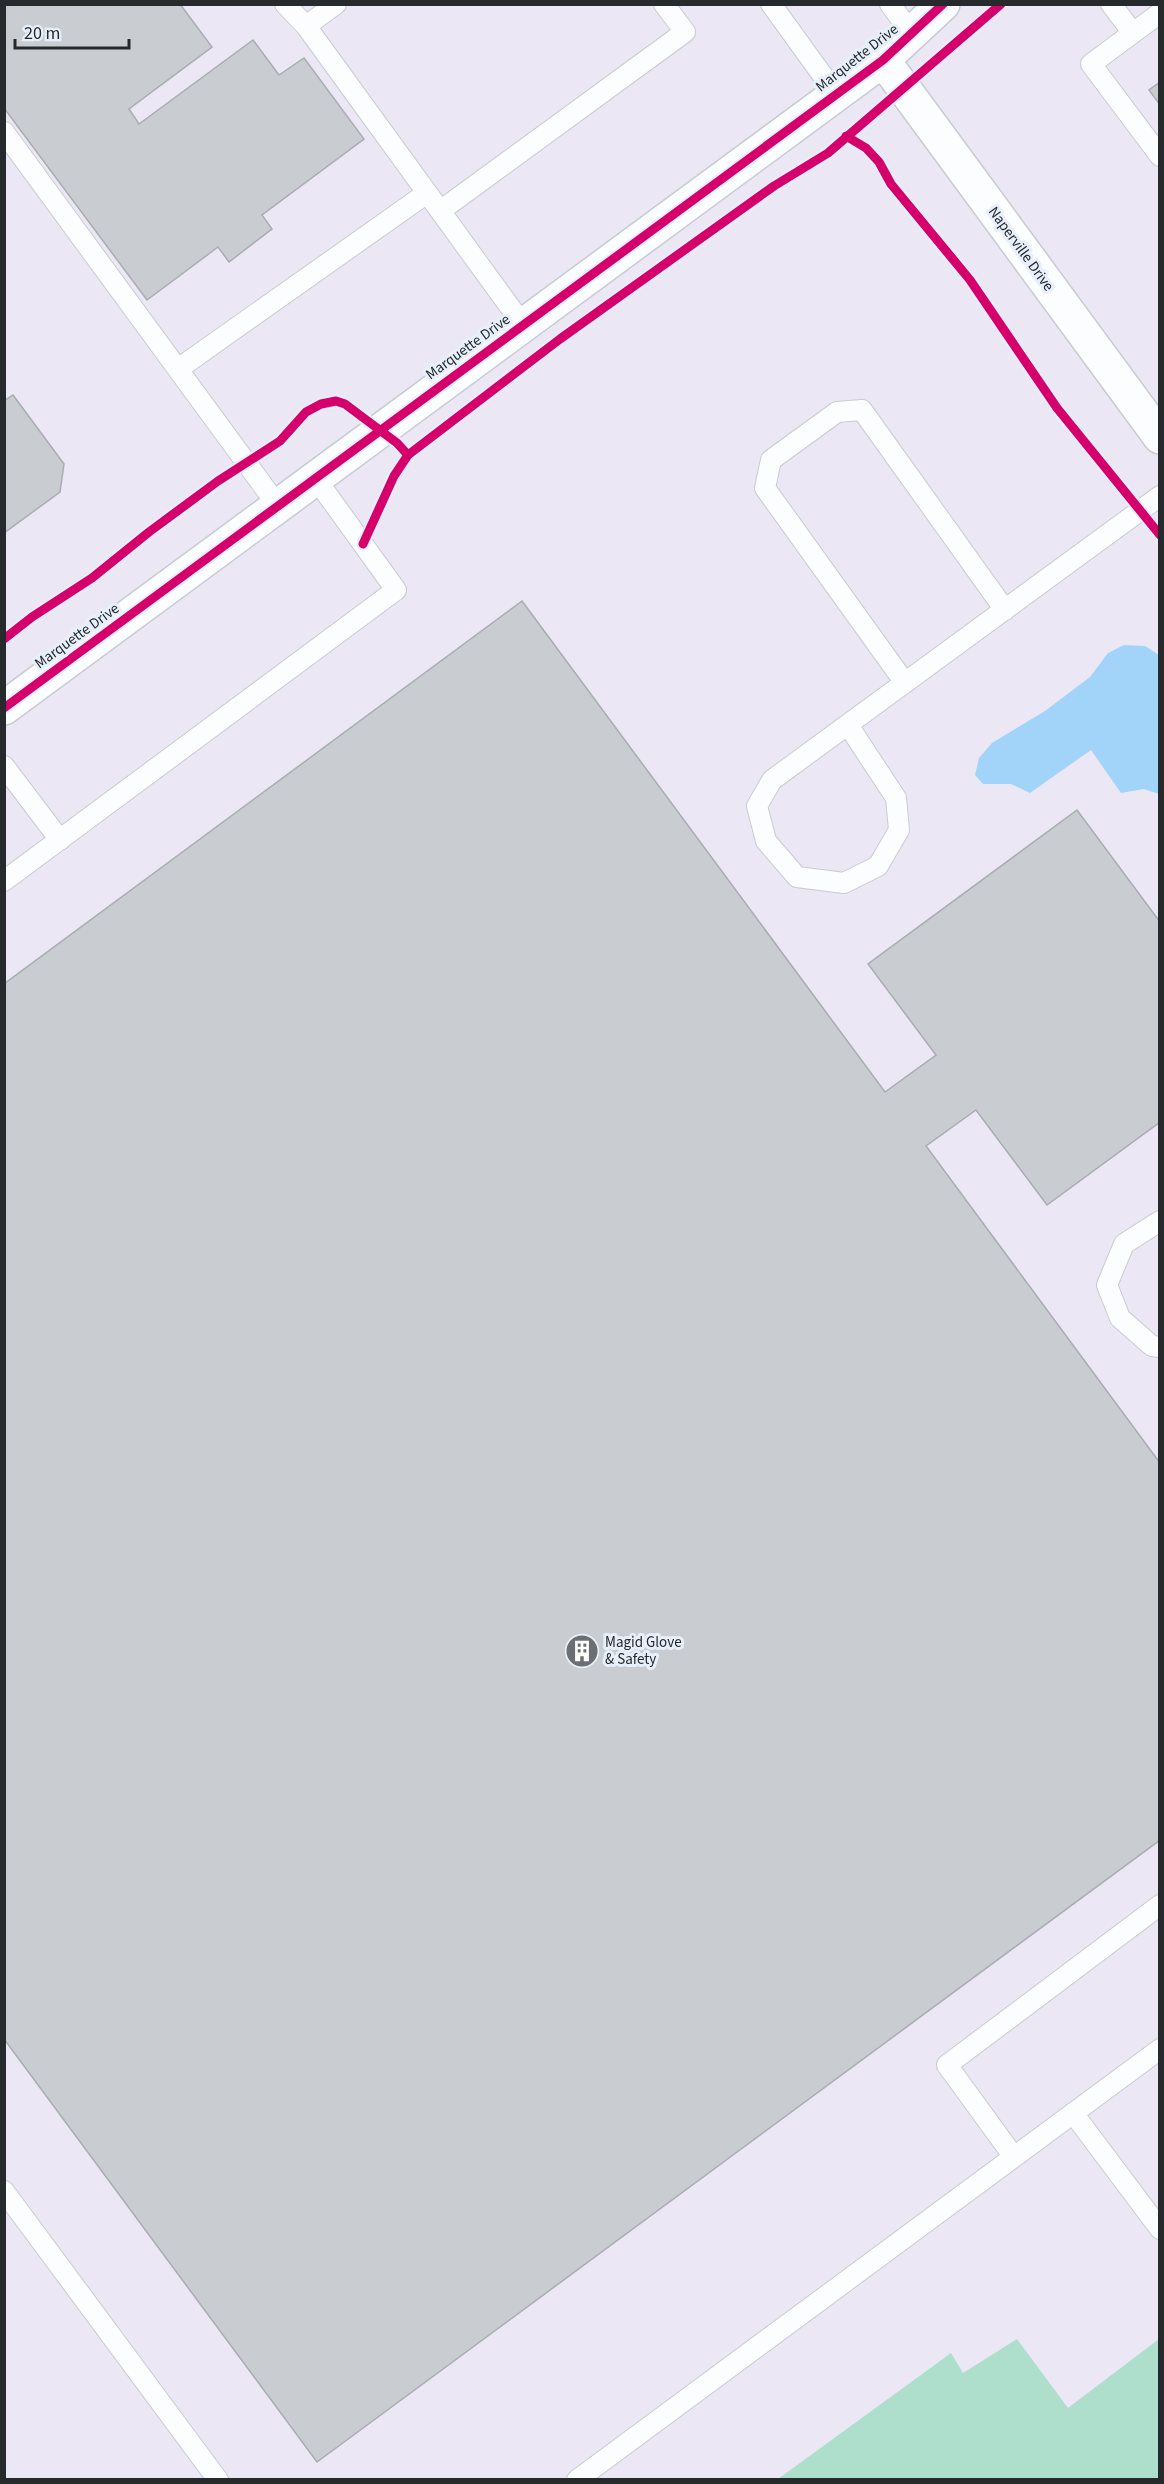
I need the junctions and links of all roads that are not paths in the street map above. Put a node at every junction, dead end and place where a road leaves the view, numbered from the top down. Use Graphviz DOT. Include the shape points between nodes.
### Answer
graph roads {
  1 [pos="285,4"];
  2 [pos="336,4"];
  3 [pos="664,4"];
  4 [pos="771,4"];
  5 [pos="890,4"];
  6 [pos="943,4"];
  7 [pos="1111,4"];
  8 [pos="1160,13"];
  9 [pos="306,26"];
  10 [pos="1133,33"];
  11 [pos="912,34"];
  12 [pos="883,60"];
  13 [pos="836,94"];
  14 [pos="4,132"];
  15 [pos="1160,156"];
  16 [pos="427,193"];
  17 [pos="440,211"];
  18 [pos="523,325"];
  19 [pos="178,369"];
  20 [pos="1160,437"];
  21 [pos="316,479"];
  22 [pos="1160,496"];
  23 [pos="278,506"];
  24 [pos="1005,610"];
  25 [pos="905,683"];
  26 [pos="4,708"];
  27 [pos="848,725"];
  28 [pos="4,766"];
  29 [pos="60,840"];
  30 [pos="4,881"];
  31 [pos="1160,1221"];
  32 [pos="1160,1347"];
  33 [pos="1160,1905"];
  34 [pos="1160,2049"];
  35 [pos="1073,2114"];
  36 [pos="1014,2157"];
  37 [pos="4,2192"];
  38 [pos="1160,2229"];
  39 [pos="218,2480"];
  40 [pos="577,2480"];
  1 -- 9 [label="lane"];
  2 -- 9 [label="lane"];
  3 -- 17 [label="lane" via="684,32"];
  4 -- 13 [label="lane"];
  5 -- 11 [label="lane"];
  6 -- 11 [label="street, Marquette Drive"];
  7 -- 10 [label="lane"];
  8 -- 10 [label="lane"];
  9 -- 16 [label="lane"];
  10 -- 15 [label="lane" via="1091,64"];
  11 -- 12 [label="street, Marquette Drive"];
  12 -- 13 [label="street, Marquette Drive"];
  12 -- 20 [label="street, Naperville Drive"];
  13 -- 18 [label="street, Marquette Drive"];
  14 -- 19 [label="lane"];
  16 -- 17 [label="lane"];
  16 -- 19 [label="lane"];
  17 -- 18 [label="lane"];
  18 -- 21 [label="street, Marquette Drive"];
  19 -- 23 [label="lane"];
  21 -- 23 [label="street, Marquette Drive"];
  21 -- 29 [label="lane" via="396,590"];
  22 -- 24 [label="lane"];
  23 -- 26 [label="street, Marquette Drive"];
  24 -- 25 [label="lane"];
  24 -- 25 [label="lane" via="862,410 837,412 818,425 771,460 765,488"];
  25 -- 27 [label="lane"];
  27 -- 27 [label="lane" via="772,780 757,806 766,841 797,877 844,883 878,866 898,830 896,798"];
  28 -- 29 [label="lane"];
  29 -- 30 [label="lane"];
  31 -- 32 [label="lane" via="1124,1244 1107,1285 1120,1318 1152,1346"];
  33 -- 36 [label="lane" via="947,2065"];
  34 -- 35 [label="lane"];
  35 -- 36 [label="lane"];
  35 -- 38 [label="lane"];
  36 -- 40 [label="lane"];
  37 -- 39 [label="lane"];
}
